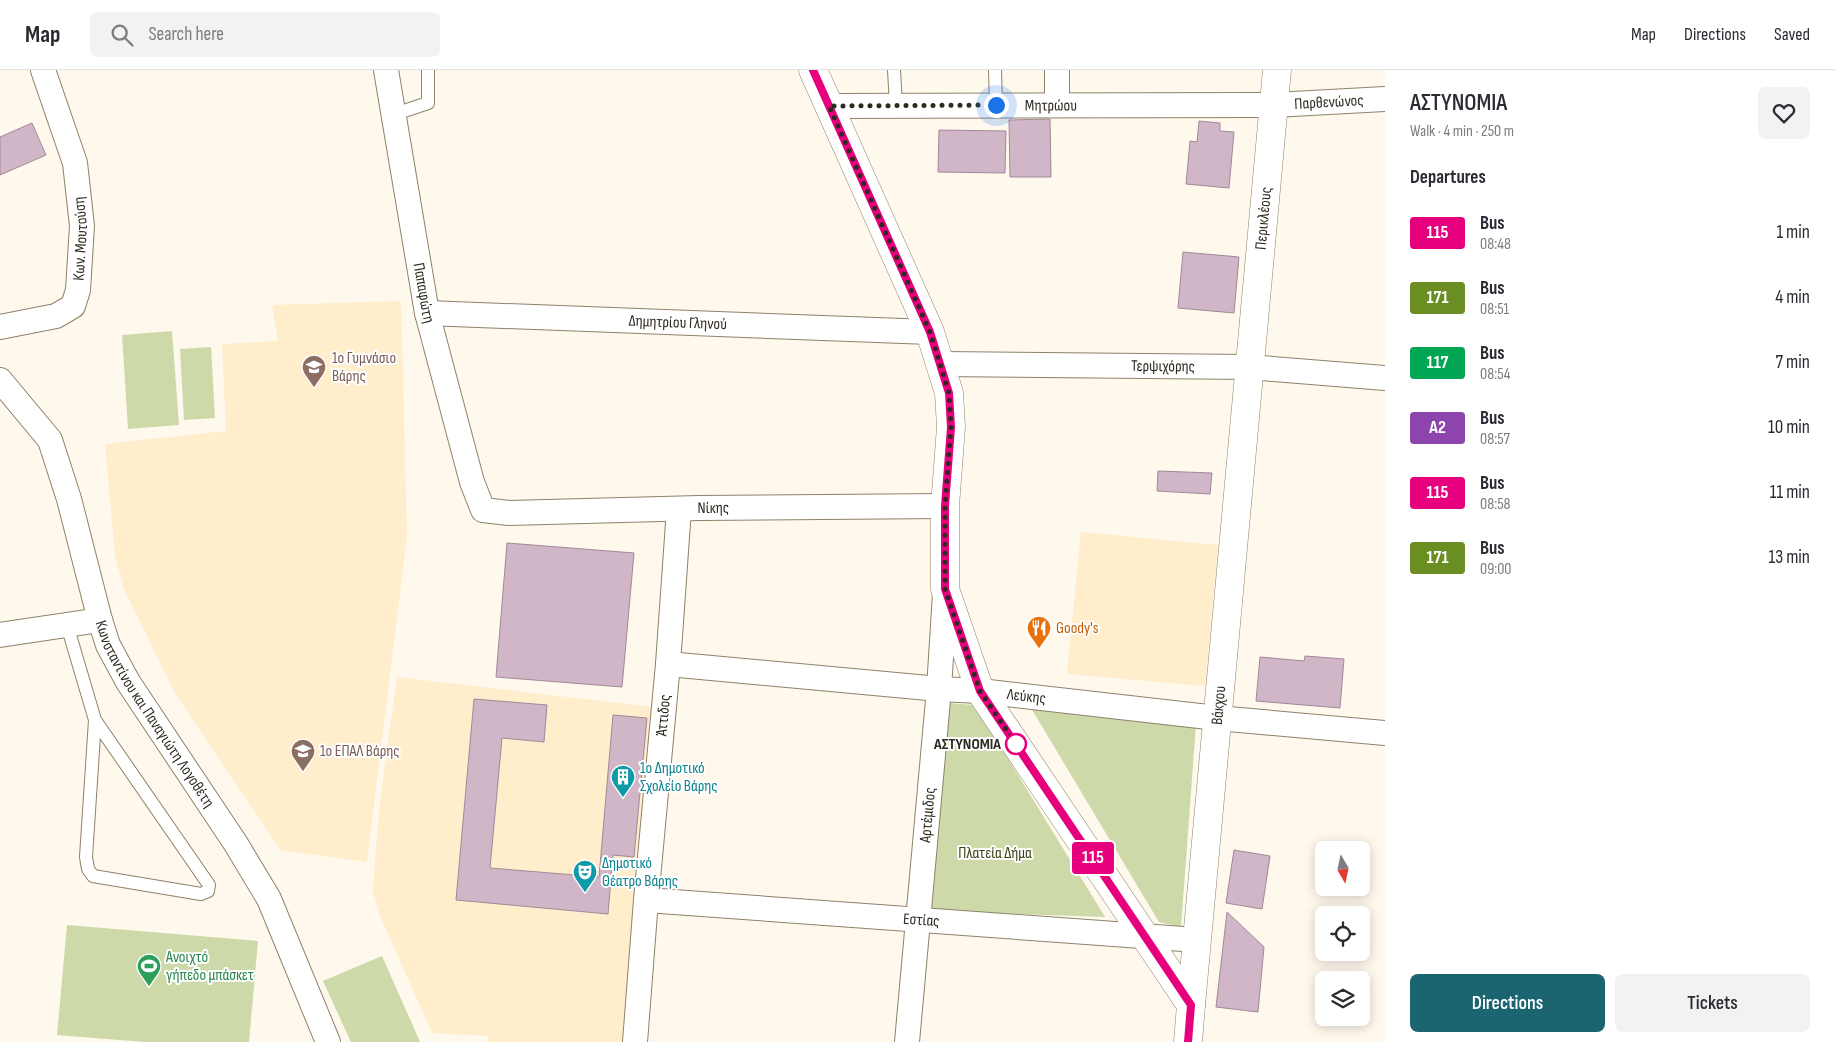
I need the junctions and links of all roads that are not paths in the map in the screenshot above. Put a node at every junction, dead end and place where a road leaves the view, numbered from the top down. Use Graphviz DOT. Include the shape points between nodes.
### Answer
graph roads {
  1 [pos="43,70"];
  2 [pos="386,70"];
  3 [pos="428,70"];
  4 [pos="813,70"];
  5 [pos="894,70"];
  6 [pos="995,70"];
  7 [pos="1057,70"];
  8 [pos="1277,70"];
  9 [pos="1385,99"];
  10 [pos="996,105"];
  11 [pos="1057,105"];
  12 [pos="1274,105"];
  13 [pos="829,106"];
  14 [pos="896,106"];
  15 [pos="392,115"];
  16 [pos="426,313"];
  17 [pos="0,327"];
  18 [pos="930,332"];
  19 [pos="941,364"];
  20 [pos="1249,367"];
  21 [pos="1385,378"];
  22 [pos="0,380"];
  23 [pos="945,506"];
  24 [pos="680,509"];
  25 [pos="483,510"];
  26 [pos="945,589"];
  27 [pos="100,620"];
  28 [pos="67,625"];
  29 [pos="0,635"];
  30 [pos="668,664"];
  31 [pos="939,689"];
  32 [pos="980,691"];
  33 [pos="1217,718"];
  34 [pos="95,720"];
  35 [pos="1385,733"];
  36 [pos="646,900"];
  37 [pos="918,919"];
  38 [pos="1146,937"];
  39 [pos="1197,940"];
  40 [pos="1191,1005"];
  41 [pos="328,1042"];
  42 [pos="635,1042"];
  43 [pos="907,1042"];
  44 [pos="1188,1042"];
  1 -- 17 [label="street, Κων. Μουτούση" via="75,163 82,226 78,290 72,306 56,316"];
  2 -- 15 [label="street, Παπαφώτη"];
  3 -- 15 [label="lane" via="428,103"];
  4 -- 13 [label="main road"];
  5 -- 14 [label="lane"];
  6 -- 10 [label="lane"];
  7 -- 11 [label="street"];
  8 -- 12 [label="main road, Περικλέους"];
  9 -- 12 [label="street, Παρθενώνος"];
  10 -- 11 [label="street, Μητρώου"];
  10 -- 14 [label="street, Μητρώου"];
  11 -- 12 [label="street, Μητρώου"];
  12 -- 20 [label="main road, Περικλέους"];
  13 -- 14 [label="street, Μητρώου"];
  13 -- 18 [label="main road"];
  15 -- 16 [label="street, Παπαφώτη"];
  16 -- 18 [label="street, Δημητρίου Γληνού"];
  16 -- 25 [label="street, Παπαφώτη" via="472,482"];
  18 -- 19 [label="main road"];
  19 -- 20 [label="street, Τερψιχόρης"];
  19 -- 23 [label="main road" via="949,393 951,427"];
  20 -- 21 [label="street, Τερψιχόρης"];
  20 -- 33 [label="main road, Βάκχου"];
  22 -- 27 [label="street, Κωνσταντίνου και Παναγιώτη Λογοθέτη" via="50,440 69,499"];
  23 -- 24 [label="street, Νίκης"];
  23 -- 26 [label="main road"];
  24 -- 25 [label="street, Νίκης" via="509,513"];
  24 -- 30 [label="street, Άττιδος"];
  26 -- 31 [label="street, Αρτέμιδος"];
  26 -- 32 [label="main road"];
  27 -- 28 [label="street"];
  27 -- 41 [label="street, Κωνσταντίνου και Παναγιώτη Λογοθέτη" via="108,645 128,682 269,899"];
  28 -- 29 [label="street"];
  28 -- 34 [label="lane"];
  30 -- 31 [label="street, Λεύκης"];
  30 -- 36 [label="street, Άττιδος"];
  31 -- 32 [label="street, Λεύκης"];
  31 -- 37 [label="street, Αρτέμιδος"];
  32 -- 33 [label="street, Λεύκης"];
  32 -- 38 [label="main road"];
  33 -- 35 [label="street, Λεύκης"];
  33 -- 39 [label="main road, Βάκχου"];
  34 -- 34 [label="lane" via="86,857 88,869 93,876 201,894 208,892 210,885"];
  36 -- 37 [label="street, Εστίας"];
  36 -- 42 [label="street, Άττιδος"];
  37 -- 38 [label="street, Εστίας"];
  37 -- 43 [label="street, Αρτέμιδος"];
  38 -- 39 [label="street, Εστίας"];
  38 -- 40 [label="main road"];
  39 -- 40 [label="main road, Βάκχου"];
  40 -- 44 [label="main road, Βάκχου"];
}
